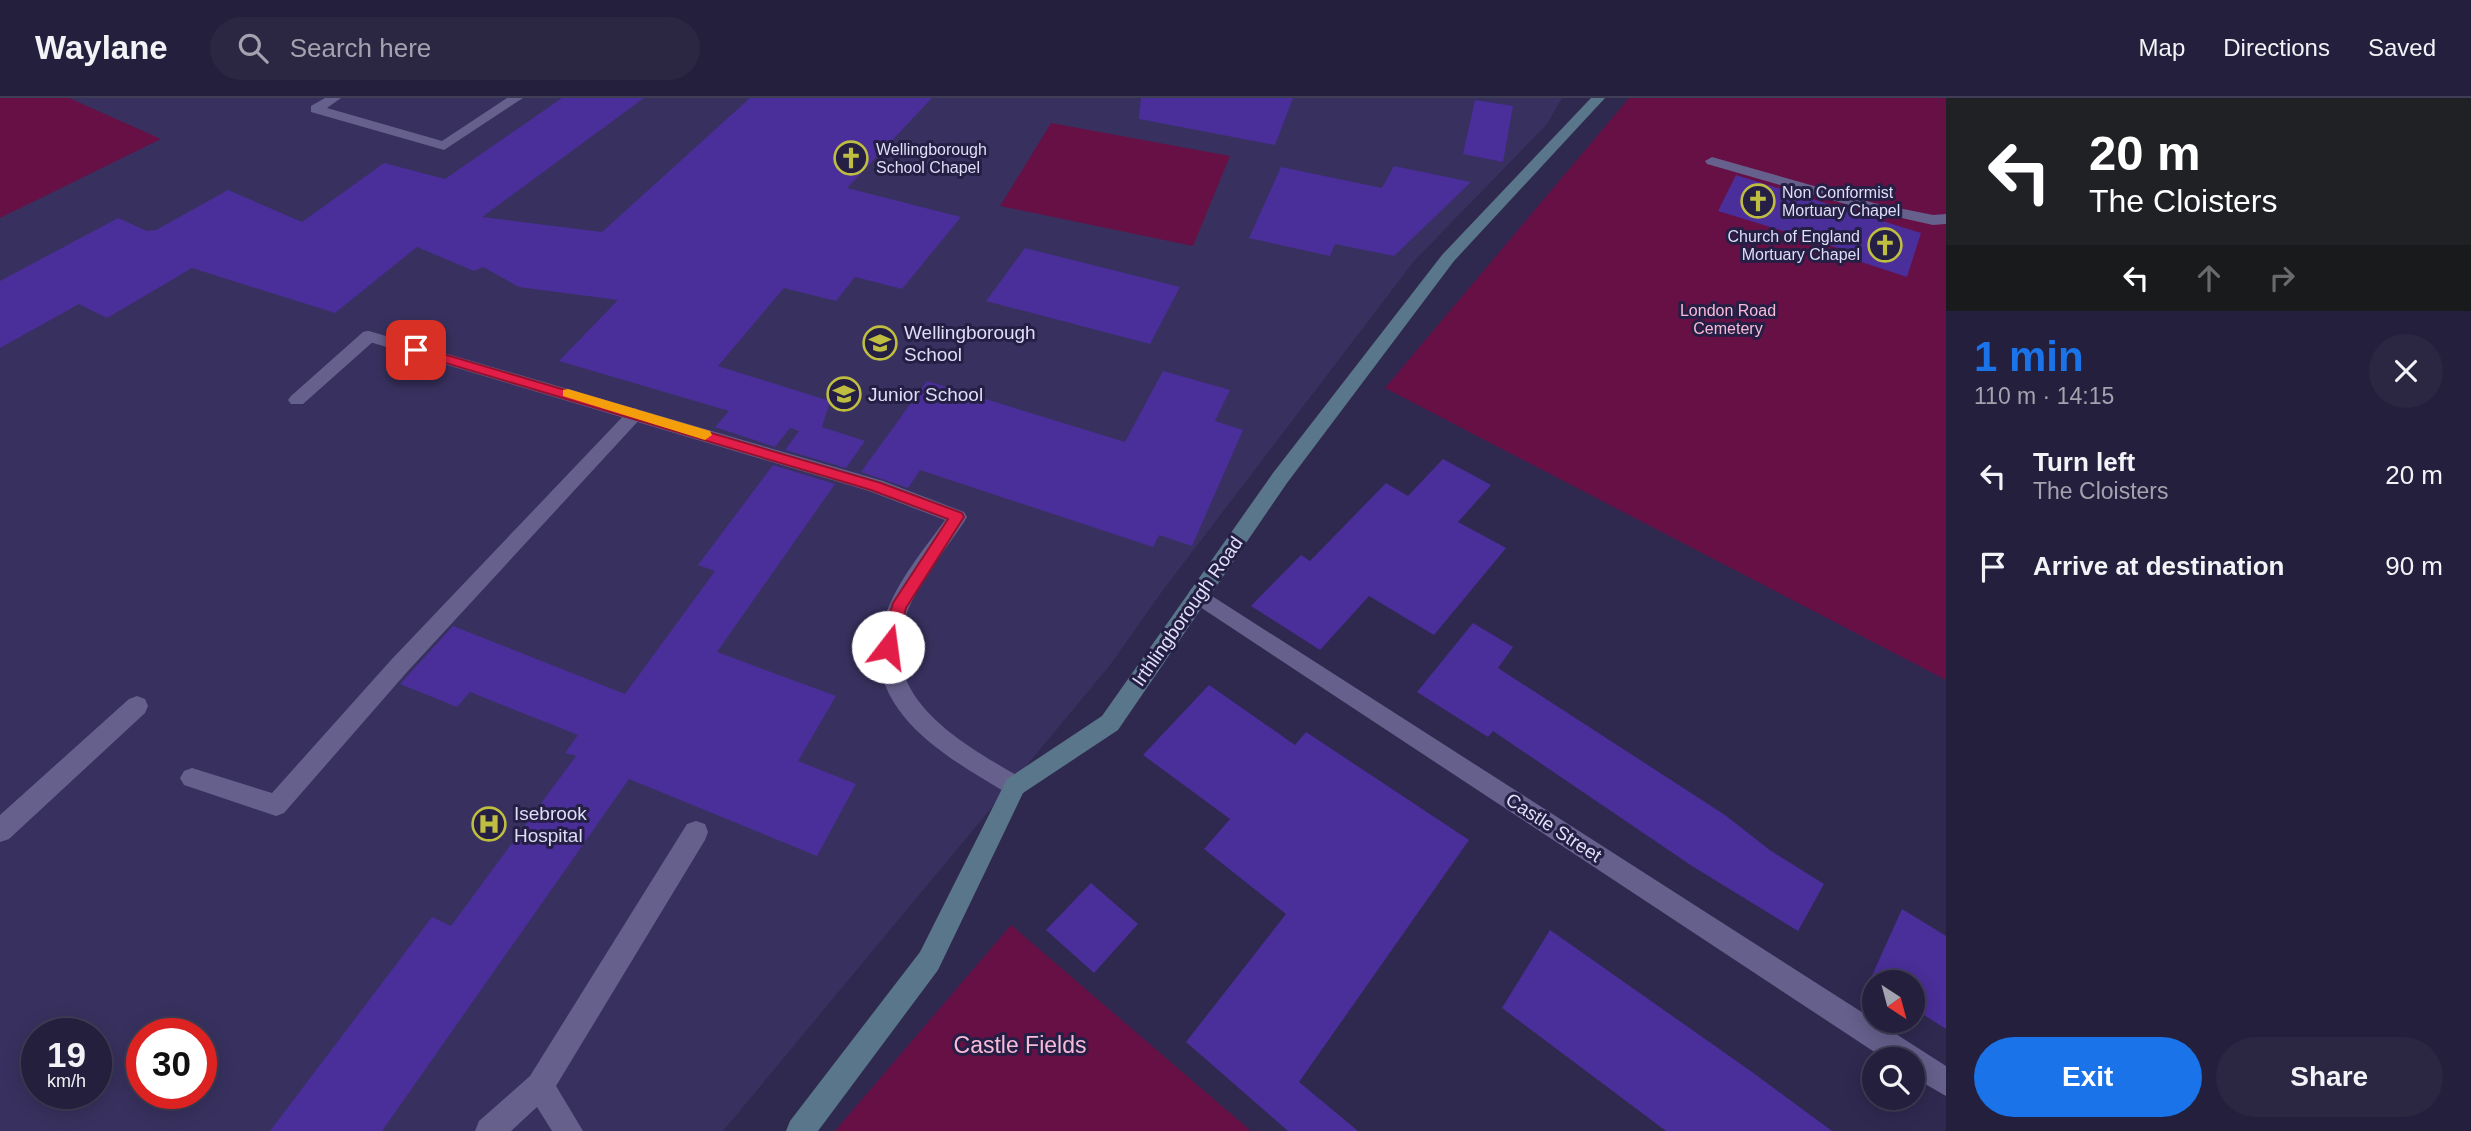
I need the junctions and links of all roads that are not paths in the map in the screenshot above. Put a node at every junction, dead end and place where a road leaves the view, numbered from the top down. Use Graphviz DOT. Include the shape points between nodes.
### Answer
graph roads {
  1 [pos="334,98"];
  2 [pos="516,98"];
  3 [pos="1598,98"];
  4 [pos="1712,161"];
  5 [pos="1946,219"];
  6 [pos="297,400"];
  7 [pos="635,414"];
  8 [pos="1198,595"];
  9 [pos="137,706"];
  10 [pos="192,778"];
  11 [pos="1015,786"];
  12 [pos="0,831"];
  13 [pos="696,832"];
  14 [pos="1891,1047"];
  15 [pos="1925,1069"];
  16 [pos="1946,1082"];
  17 [pos="540,1086"];
  18 [pos="489,1131"];
  19 [pos="569,1131"];
  20 [pos="800,1131"];
  1 -- 2 [label="street" via="316,109 444,146"];
  3 -- 8 [label="main road, Irthlingborough Road" via="1448,258 1280,478"];
  4 -- 5 [label="street" via="1871,207"];
  6 -- 7 [label="street" via="369,336"];
  7 -- 10 [label="street" via="276,805"];
  7 -- 11 [label="street" via="876,486 957,517 898,607 888,647 894,682 914,719 946,745"];
  8 -- 11 [label="main road, Irthlingborough Road" via="1110,723"];
  8 -- 14 [label="street, Castle Street"];
  9 -- 12 [label="street"];
  11 -- 20 [label="main road" via="929,961"];
  13 -- 17 [label="street"];
  15 -- 16 [label="street, Castle Street"];
  17 -- 18 [label="street"];
  17 -- 19 [label="street"];
}
